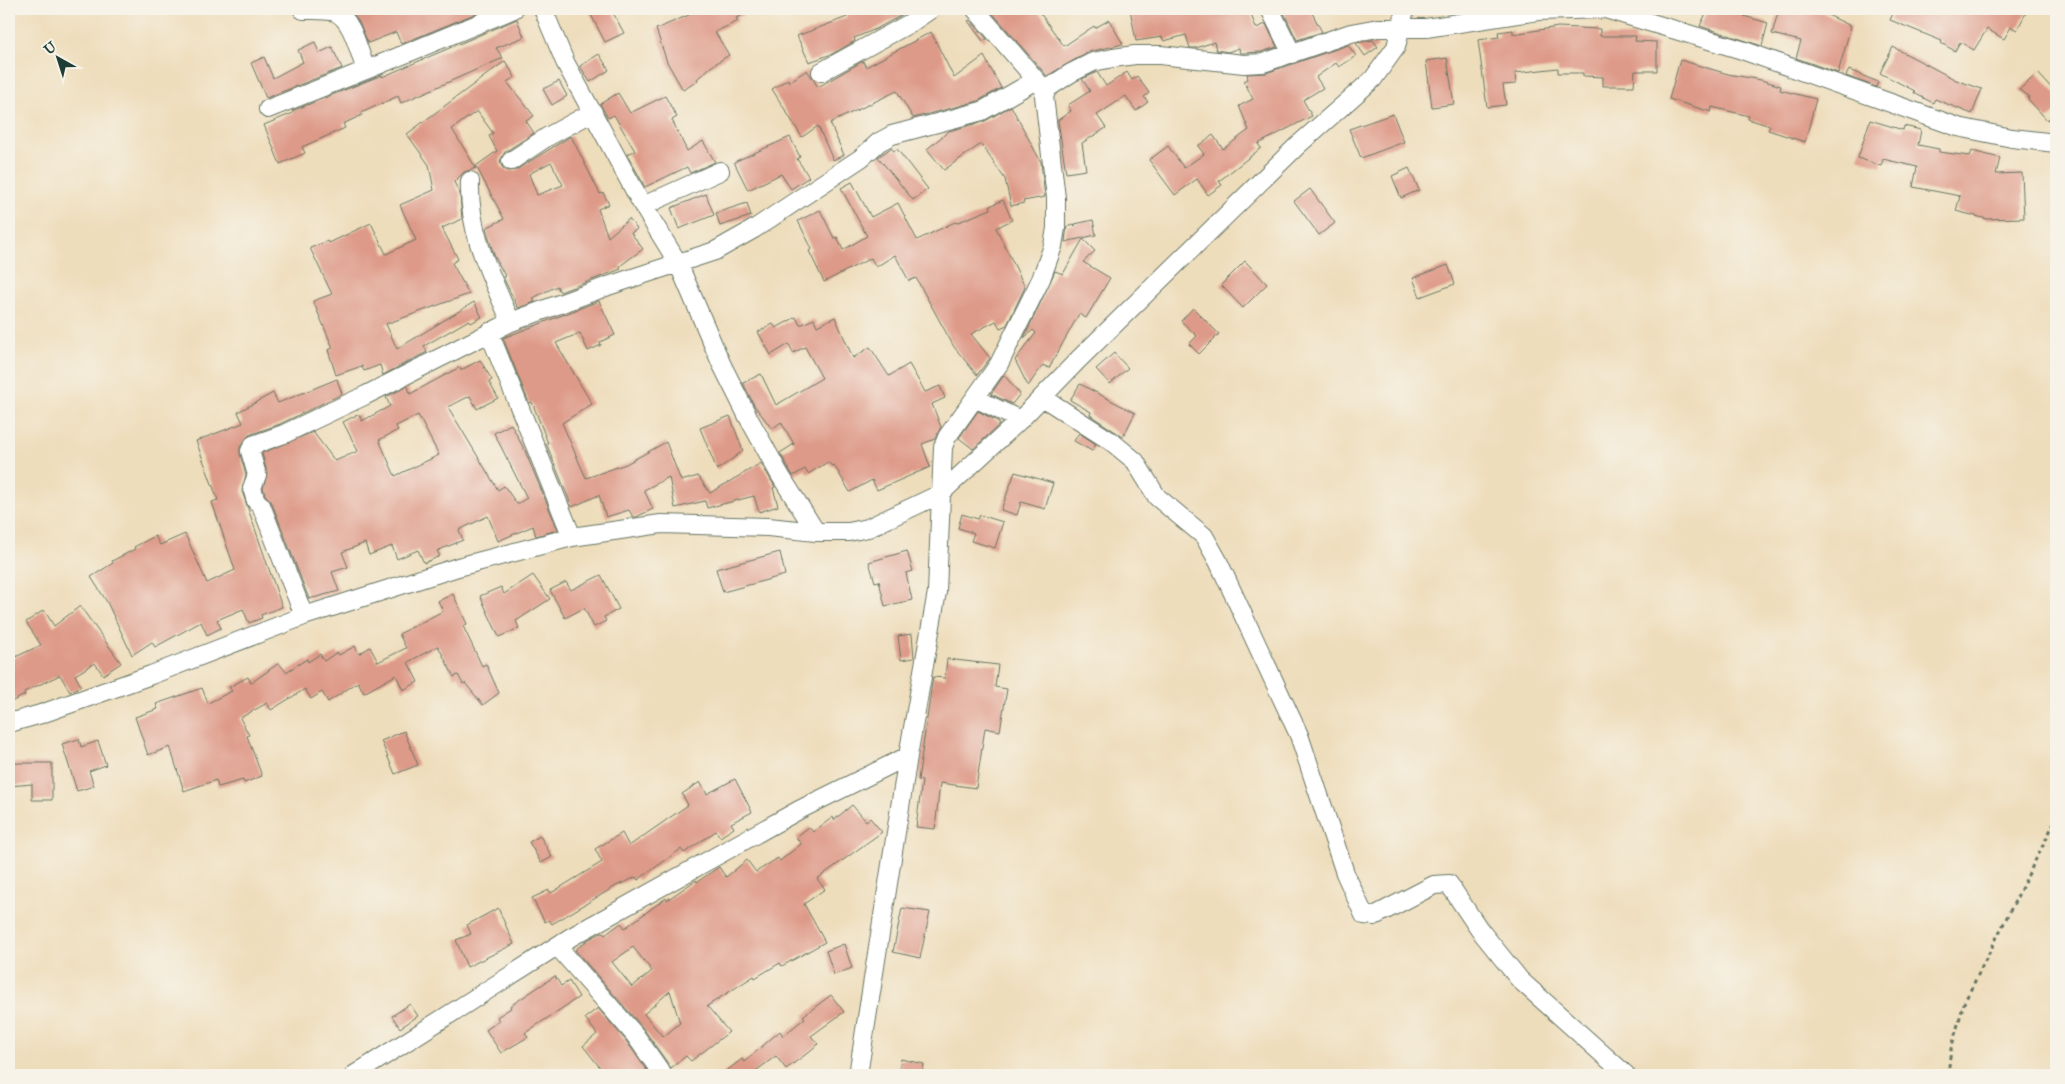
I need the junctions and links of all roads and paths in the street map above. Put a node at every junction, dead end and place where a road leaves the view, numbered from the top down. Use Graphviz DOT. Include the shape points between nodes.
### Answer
graph roads {
  1 [pos="514,9"];
  2 [pos="543,9"];
  3 [pos="932,9"];
  4 [pos="975,9"];
  5 [pos="1270,9"];
  6 [pos="1404,9"];
  7 [pos="1605,9"];
  8 [pos="303,10"];
  9 [pos="1413,28"];
  10 [pos="1292,54"];
  11 [pos="366,70"];
  12 [pos="821,72"];
  13 [pos="1041,86"];
  14 [pos="268,109"];
  15 [pos="593,112"];
  16 [pos="2056,143"];
  17 [pos="511,161"];
  18 [pos="720,171"];
  19 [pos="470,180"];
  20 [pos="643,206"];
  21 [pos="678,263"];
  22 [pos="511,322"];
  23 [pos="489,332"];
  24 [pos="1042,397"];
  25 [pos="975,398"];
  26 [pos="1020,420"];
  27 [pos="941,503"];
  28 [pos="816,532"];
  29 [pos="572,537"];
  30 [pos="304,616"];
  31 [pos="9,723"];
  32 [pos="908,756"];
  33 [pos="2056,819"];
  34 [pos="558,947"];
  35 [pos="354,1075"];
  36 [pos="663,1075"];
  37 [pos="858,1075"];
  38 [pos="1626,1075"];
  39 [pos="1948,1075"];
  1 -- 11 [label="street"];
  2 -- 15 [label="street" via="565,62"];
  3 -- 12 [label="street"];
  4 -- 13 [label="street"];
  5 -- 10 [label="street"];
  6 -- 9 [label="street"];
  7 -- 9 [label="street" via="1538,11"];
  7 -- 16 [label="street" via="1742,50 1958,127"];
  8 -- 11 [label="street" via="334,12 343,17"];
  9 -- 10 [label="street" via="1351,33"];
  9 -- 24 [label="street" via="1373,78 1298,146"];
  10 -- 13 [label="street" via="1263,63 1244,64 1135,55 1093,62"];
  11 -- 14 [label="street"];
  13 -- 21 [label="street" via="982,110 892,134 754,229 714,251"];
  13 -- 25 [label="street" via="1056,198 1053,246 1041,279 999,364"];
  15 -- 17 [label="street"];
  15 -- 20 [label="street"];
  18 -- 20 [label="street"];
  19 -- 22 [label="street" via="476,238"];
  20 -- 21 [label="street"];
  21 -- 22 [label="street"];
  21 -- 28 [label="street" via="748,417"];
  22 -- 23 [label="street"];
  23 -- 29 [label="street"];
  23 -- 30 [label="street" via="366,395 251,447 257,475 252,490"];
  24 -- 26 [label="street"];
  24 -- 38 [label="street" via="1112,442 1135,461 1157,497 1204,536 1299,735 1345,873 1364,915 1374,916 1434,885 1449,884 1479,929 1520,980"];
  25 -- 26 [label="street"];
  25 -- 27 [label="street" via="947,437 942,460"];
  26 -- 27 [label="street"];
  27 -- 28 [label="street" via="868,528 850,532"];
  27 -- 32 [label="street" via="937,592"];
  28 -- 29 [label="street" via="768,526 661,524"];
  29 -- 30 [label="street"];
  30 -- 31 [label="street" via="151,675"];
  32 -- 34 [label="street" via="799,810"];
  32 -- 37 [label="street"];
  33 -- 39 [label="path" via="1964,1003 1951,1049"];
  34 -- 35 [label="street"];
  34 -- 36 [label="street" via="635,1035"];
}
